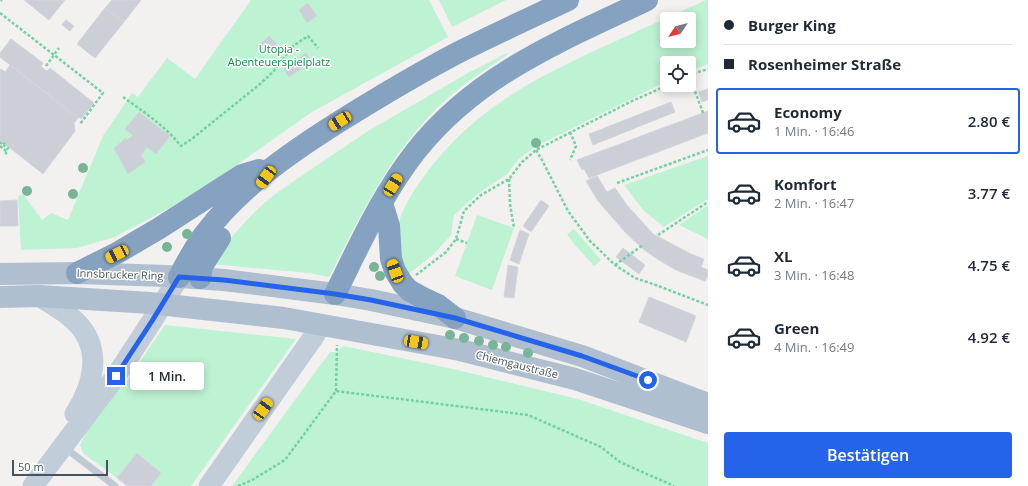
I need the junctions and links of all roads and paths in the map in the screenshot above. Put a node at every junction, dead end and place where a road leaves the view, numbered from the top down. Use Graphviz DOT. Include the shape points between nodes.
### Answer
graph roads {
  1 [pos="568,0"];
  2 [pos="647,0"];
  3 [pos="0,13"];
  4 [pos="59,48"];
  5 [pos="318,48"];
  6 [pos="55,54"];
  7 [pos="46,66"];
  8 [pos="708,69"];
  9 [pos="660,89"];
  10 [pos="123,97"];
  11 [pos="703,113"];
  12 [pos="80,124"];
  13 [pos="570,132"];
  14 [pos="0,142"];
  15 [pos="3,145"];
  16 [pos="536,150"];
  17 [pos="708,150"];
  18 [pos="6,156"];
  19 [pos="570,160"];
  20 [pos="276,165"];
  21 [pos="509,179"];
  22 [pos="617,184"];
  23 [pos="708,202"];
  24 [pos="382,203"];
  25 [pos="514,228"];
  26 [pos="658,236"];
  27 [pos="456,239"];
  28 [pos="467,243"];
  29 [pos="643,246"];
  30 [pos="615,265"];
  31 [pos="77,273"];
  32 [pos="0,274"];
  33 [pos="179,277"];
  34 [pos="413,277"];
  35 [pos="200,278"];
  36 [pos="335,294"];
  37 [pos="39,296"];
  38 [pos="0,297"];
  39 [pos="162,305"];
  40 [pos="708,305"];
  41 [pos="207,308"];
  42 [pos="455,318"];
  43 [pos="321,325"];
  44 [pos="337,345"];
  45 [pos="336,392"];
  46 [pos="708,404"];
  47 [pos="708,423"];
  48 [pos="65,444"];
  49 [pos="33,486"];
  50 [pos="115,486"];
  51 [pos="209,486"];
  52 [pos="238,486"];
  53 [pos="674,486"];
  1 -- 20 [label="highway" via="460,52 396,87 318,135"];
  2 -- 24 [label="highway" via="527,59 472,96 432,133 402,170"];
  3 -- 6 [label="path"];
  4 -- 6 [label="path"];
  5 -- 10 [label="path" via="308,36 293,46 260,84 181,146 172,135"];
  6 -- 7 [label="path"];
  6 -- 12 [label="path" via="103,93"];
  8 -- 11 [label="path" via="689,76"];
  9 -- 13 [label="path"];
  13 -- 16 [label="path"];
  13 -- 19 [label="path" via="576,146"];
  14 -- 15 [label="path"];
  15 -- 18 [label="path" via="8,148"];
  16 -- 21 [label="path" via="522,162"];
  16 -- 30 [label="path" via="568,211 590,241"];
  17 -- 22 [label="path"];
  20 -- 31 [label="highway" via="242,175 117,254"];
  20 -- 33 [label="highway" via="244,192 214,223 190,256"];
  20 -- 35 [label="highway" via="215,244 202,266"];
  21 -- 25 [label="path"];
  21 -- 27 [label="path" via="480,195 464,211"];
  23 -- 26 [label="path"];
  24 -- 36 [label="highway"];
  24 -- 42 [label="highway" via="389,226 391,259 403,284 410,291 438,305"];
  27 -- 28 [label="path"];
  27 -- 34 [label="path" via="446,252"];
  29 -- 30 [label="path"];
  30 -- 40 [label="path" via="635,278"];
  31 -- 32 [label="main road, Innsbrucker Ring"];
  31 -- 33 [label="main road, Innsbrucker Ring"];
  33 -- 35 [label="main road, Innsbrucker Ring"];
  33 -- 39 [label="main road"];
  35 -- 36 [label="main road, Innsbrucker Ring"];
  35 -- 41 [label="main road" via="203,300"];
  36 -- 42 [label="main road"];
  36 -- 43 [label="main road"];
  37 -- 38 [label="main road"];
  37 -- 39 [label="main road"];
  37 -- 48 [label="main road" via="74,319 82,328 91,347 92,378 70,422"];
  39 -- 41 [label="main road"];
  39 -- 48 [label="main road" via="116,376"];
  41 -- 43 [label="main road"];
  42 -- 46 [label="main road" via="582,356"];
  43 -- 47 [label="main road, Chiemgaustraße" via="460,350 568,377"];
  43 -- 51 [label="main road"];
  44 -- 45 [label="path"];
  45 -- 52 [label="path" via="285,460"];
  45 -- 53 [label="path" via="528,415 601,446 620,462"];
  48 -- 49 [label="main road"];
  48 -- 50 [label="lane"];
}
